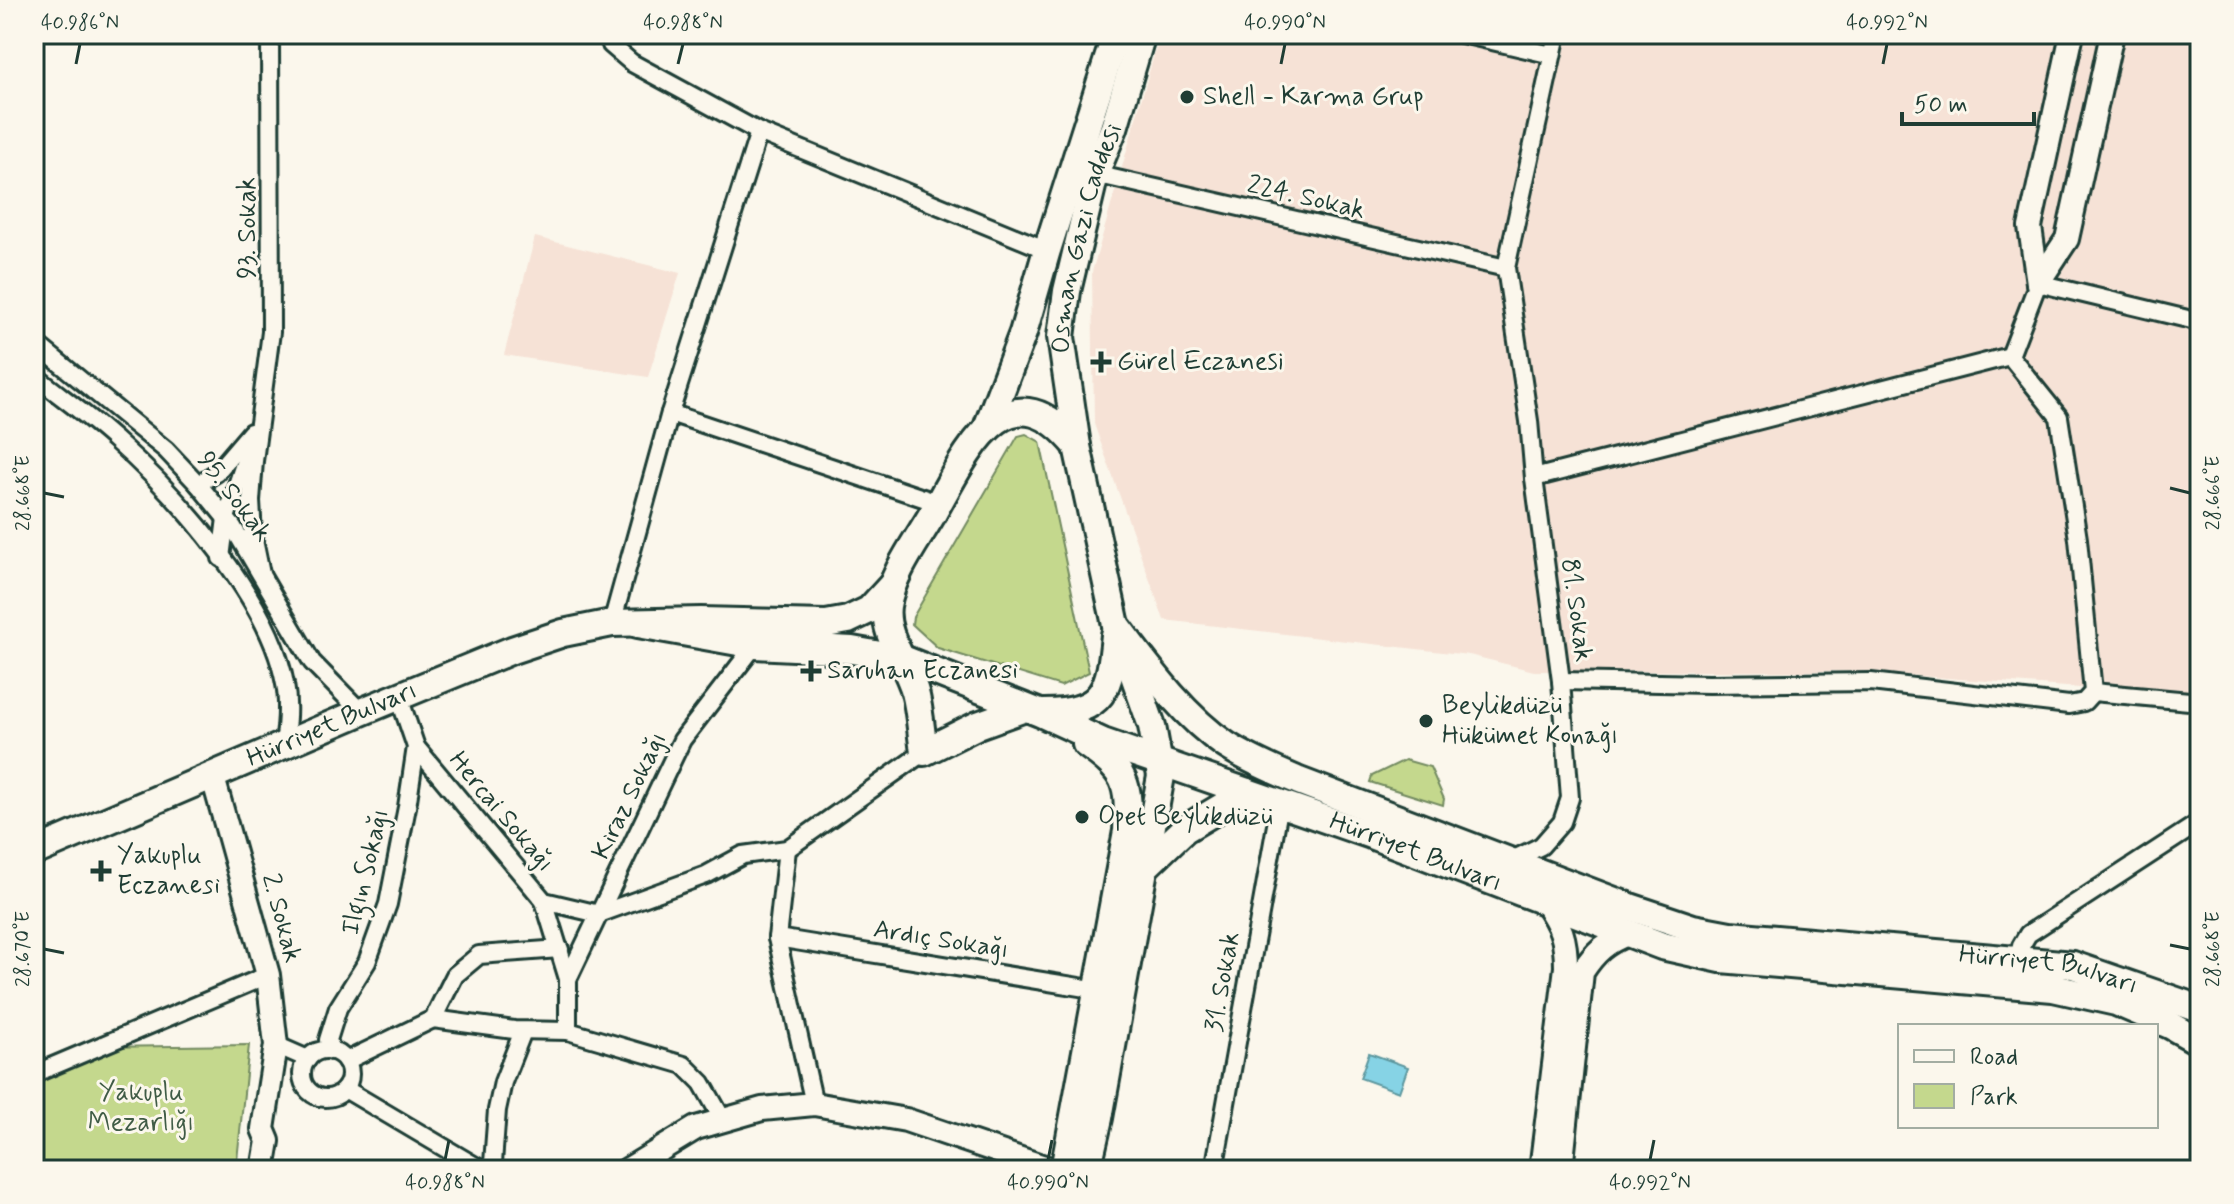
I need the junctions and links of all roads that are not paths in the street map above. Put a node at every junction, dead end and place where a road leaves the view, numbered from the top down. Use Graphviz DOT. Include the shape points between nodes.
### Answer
graph roads {
  1 [pos="270,34"];
  2 [pos="609,34"];
  3 [pos="1116,34"];
  4 [pos="1142,34"];
  5 [pos="1462,34"];
  6 [pos="1557,34"];
  7 [pos="2072,34"];
  8 [pos="2112,34"];
  9 [pos="1552,55"];
  10 [pos="759,132"];
  11 [pos="1084,171"];
  12 [pos="1047,250"];
  13 [pos="1506,268"];
  14 [pos="2038,283"];
  15 [pos="2200,322"];
  16 [pos="34,342"];
  17 [pos="2010,356"];
  18 [pos="34,375"];
  19 [pos="111,404"];
  20 [pos="670,413"];
  21 [pos="259,421"];
  22 [pos="94,423"];
  23 [pos="988,425"];
  24 [pos="1077,446"];
  25 [pos="1534,478"];
  26 [pos="198,484"];
  27 [pos="938,503"];
  28 [pos="226,518"];
  29 [pos="221,558"];
  30 [pos="261,574"];
  31 [pos="892,585"];
  32 [pos="794,623"];
  33 [pos="625,624"];
  34 [pos="1116,625"];
  35 [pos="755,645"];
  36 [pos="903,659"];
  37 [pos="1561,681"];
  38 [pos="2093,692"];
  39 [pos="399,697"];
  40 [pos="2200,702"];
  41 [pos="1033,710"];
  42 [pos="361,712"];
  43 [pos="284,745"];
  44 [pos="416,747"];
  45 [pos="924,752"];
  46 [pos="1159,761"];
  47 [pos="212,774"];
  48 [pos="1247,792"];
  49 [pos="1280,803"];
  50 [pos="2200,822"];
  51 [pos="787,849"];
  52 [pos="34,852"];
  53 [pos="1508,862"];
  54 [pos="1146,866"];
  55 [pos="544,901"];
  56 [pos="1545,902"];
  57 [pos="599,914"];
  58 [pos="1628,934"];
  59 [pos="777,938"];
  60 [pos="560,949"];
  61 [pos="2018,959"];
  62 [pos="268,975"];
  63 [pos="568,979"];
  64 [pos="1098,990"];
  65 [pos="2200,1009"];
  66 [pos="433,1019"];
  67 [pos="523,1031"];
  68 [pos="568,1031"];
  69 [pos="2200,1042"];
  70 [pos="276,1045"];
  71 [pos="332,1051"];
  72 [pos="308,1059"];
  73 [pos="346,1061"];
  74 [pos="34,1074"];
  75 [pos="345,1089"];
  76 [pos="814,1104"];
  77 [pos="723,1120"];
  78 [pos="632,1169"];
  79 [pos="260,1170"];
  80 [pos="482,1170"];
  81 [pos="495,1170"];
  82 [pos="1053,1170"];
  83 [pos="1064,1170"];
  84 [pos="1087,1170"];
  85 [pos="1214,1170"];
  86 [pos="1541,1170"];
  87 [pos="1561,1170"];
  1 -- 21 [label="street, 93. Sokak" via="271,332"];
  2 -- 10 [label="street" via="611,45 632,63"];
  3 -- 11 [label="main road, Osman Gazi Caddesi"];
  4 -- 11 [label="main road, Osman Gazi Caddesi" via="1113,130"];
  5 -- 9 [label="street"];
  6 -- 9 [label="street"];
  7 -- 14 [label="street" via="2030,227"];
  8 -- 14 [label="street" via="2067,239"];
  9 -- 13 [label="street"];
  10 -- 12 [label="street"];
  10 -- 20 [label="street"];
  11 -- 12 [label="main road, Osman Gazi Caddesi"];
  11 -- 13 [label="street, 224. Sokak"];
  11 -- 24 [label="main road, Osman Gazi Caddesi" via="1061,337"];
  12 -- 23 [label="main road, Osman Gazi Caddesi"];
  13 -- 25 [label="street, 81. Sokak"];
  14 -- 15 [label="street"];
  14 -- 17 [label="street"];
  16 -- 19 [label="street, 95. Sokak"];
  17 -- 25 [label="street"];
  17 -- 38 [label="street" via="2059,417"];
  18 -- 22 [label="street, 95. Sokak"];
  19 -- 22 [label="street"];
  19 -- 26 [label="street, 95. Sokak"];
  20 -- 27 [label="street"];
  20 -- 33 [label="street"];
  21 -- 26 [label="street" via="216,473"];
  21 -- 28 [label="street"];
  21 -- 30 [label="street" via="251,501"];
  22 -- 29 [label="street, 95. Sokak" via="166,490"];
  23 -- 24 [label="main road" via="1003,416 1046,416"];
  23 -- 27 [label="main road"];
  24 -- 34 [label="main road"];
  25 -- 37 [label="street, 81. Sokak"];
  26 -- 28 [label="street, 95. Sokak"];
  27 -- 31 [label="main road"];
  28 -- 29 [label="street"];
  28 -- 30 [label="street, 95. Sokak"];
  29 -- 43 [label="street, 95. Sokak" via="244,587 285,682"];
  30 -- 42 [label="street, 95. Sokak" via="312,662"];
  31 -- 32 [label="main road, Hürriyet Bulvarı" via="869,610 848,620"];
  31 -- 36 [label="main road" via="887,624"];
  32 -- 33 [label="main road, Hürriyet Bulvarı"];
  32 -- 35 [label="main road"];
  33 -- 35 [label="main road, Hürriyet Bulvarı"];
  33 -- 39 [label="main road, Hürriyet Bulvarı" via="563,633"];
  34 -- 41 [label="main road" via="1105,689 1090,704 1069,713"];
  34 -- 46 [label="main road"];
  34 -- 53 [label="main road, Hürriyet Bulvarı" via="1174,697 1225,744 1299,781"];
  35 -- 36 [label="main road, Hürriyet Bulvarı" via="852,650"];
  35 -- 57 [label="street, Kiraz Sokağı" via="682,740"];
  36 -- 41 [label="main road, Hürriyet Bulvarı"];
  36 -- 45 [label="main road" via="915,692"];
  37 -- 38 [label="street" via="1871,682 2069,705 2084,702"];
  37 -- 53 [label="street, 81. Sokak" via="1570,798 1562,822 1541,846"];
  38 -- 40 [label="street"];
  39 -- 42 [label="main road, Hürriyet Bulvarı"];
  39 -- 44 [label="street, Ilgın Sokağı"];
  41 -- 45 [label="main road" via="978,725"];
  41 -- 46 [label="main road, Hürriyet Bulvarı"];
  41 -- 64 [label="main road" via="1113,763 1129,800"];
  42 -- 43 [label="main road, Hürriyet Bulvarı"];
  43 -- 47 [label="main road, Hürriyet Bulvarı"];
  44 -- 55 [label="street, Hercai Sokağı"];
  44 -- 71 [label="street, Ilgın Sokağı" via="388,904 367,962 338,1008 328,1040"];
  45 -- 51 [label="street"];
  46 -- 48 [label="main road, Hürriyet Bulvarı"];
  46 -- 54 [label="main road"];
  47 -- 52 [label="main road, Hürriyet Bulvarı"];
  47 -- 62 [label="street, 2. Sokak"];
  48 -- 49 [label="main road, Hürriyet Bulvarı"];
  48 -- 54 [label="main road" via="1185,829"];
  49 -- 56 [label="main road, Hürriyet Bulvarı"];
  49 -- 85 [label="street, 31. Sokak"];
  50 -- 61 [label="street" via="2028,934"];
  51 -- 57 [label="street" via="743,855 706,875"];
  51 -- 59 [label="street"];
  53 -- 61 [label="main road, Hürriyet Bulvarı" via="1693,928"];
  54 -- 84 [label="main road"];
  55 -- 57 [label="street, Hercai Sokağı"];
  55 -- 60 [label="street"];
  56 -- 58 [label="main road, Hürriyet Bulvarı"];
  56 -- 86 [label="street" via="1561,926 1566,967"];
  57 -- 63 [label="street, Kiraz Sokağı"];
  58 -- 69 [label="main road, Hürriyet Bulvarı" via="1721,959 2053,988 2116,1002"];
  58 -- 87 [label="street" via="1609,941 1582,972"];
  59 -- 64 [label="street, Ardıç Sokağı"];
  59 -- 76 [label="street"];
  60 -- 63 [label="street"];
  60 -- 66 [label="street" via="479,955 455,975"];
  61 -- 65 [label="main road, Hürriyet Bulvarı" via="2073,965"];
  62 -- 70 [label="street, 2. Sokak"];
  62 -- 74 [label="street"];
  63 -- 68 [label="street"];
  64 -- 83 [label="main road"];
  66 -- 67 [label="street"];
  66 -- 73 [label="street"];
  67 -- 68 [label="street"];
  67 -- 81 [label="street" via="497,1110"];
  68 -- 77 [label="street" via="684,1065 702,1083"];
  70 -- 72 [label="street"];
  70 -- 79 [label="street, 2. Sokak" via="263,1129 268,1141"];
  71 -- 72 [label="street" via="319,1051"];
  71 -- 73 [label="street"];
  72 -- 75 [label="street" via="303,1080 311,1092 324,1098"];
  73 -- 75 [label="street" via="350,1075"];
  75 -- 80 [label="street"];
  76 -- 77 [label="street" via="762,1109"];
  76 -- 82 [label="street" via="906,1120"];
  77 -- 78 [label="street" via="696,1128"];
}
